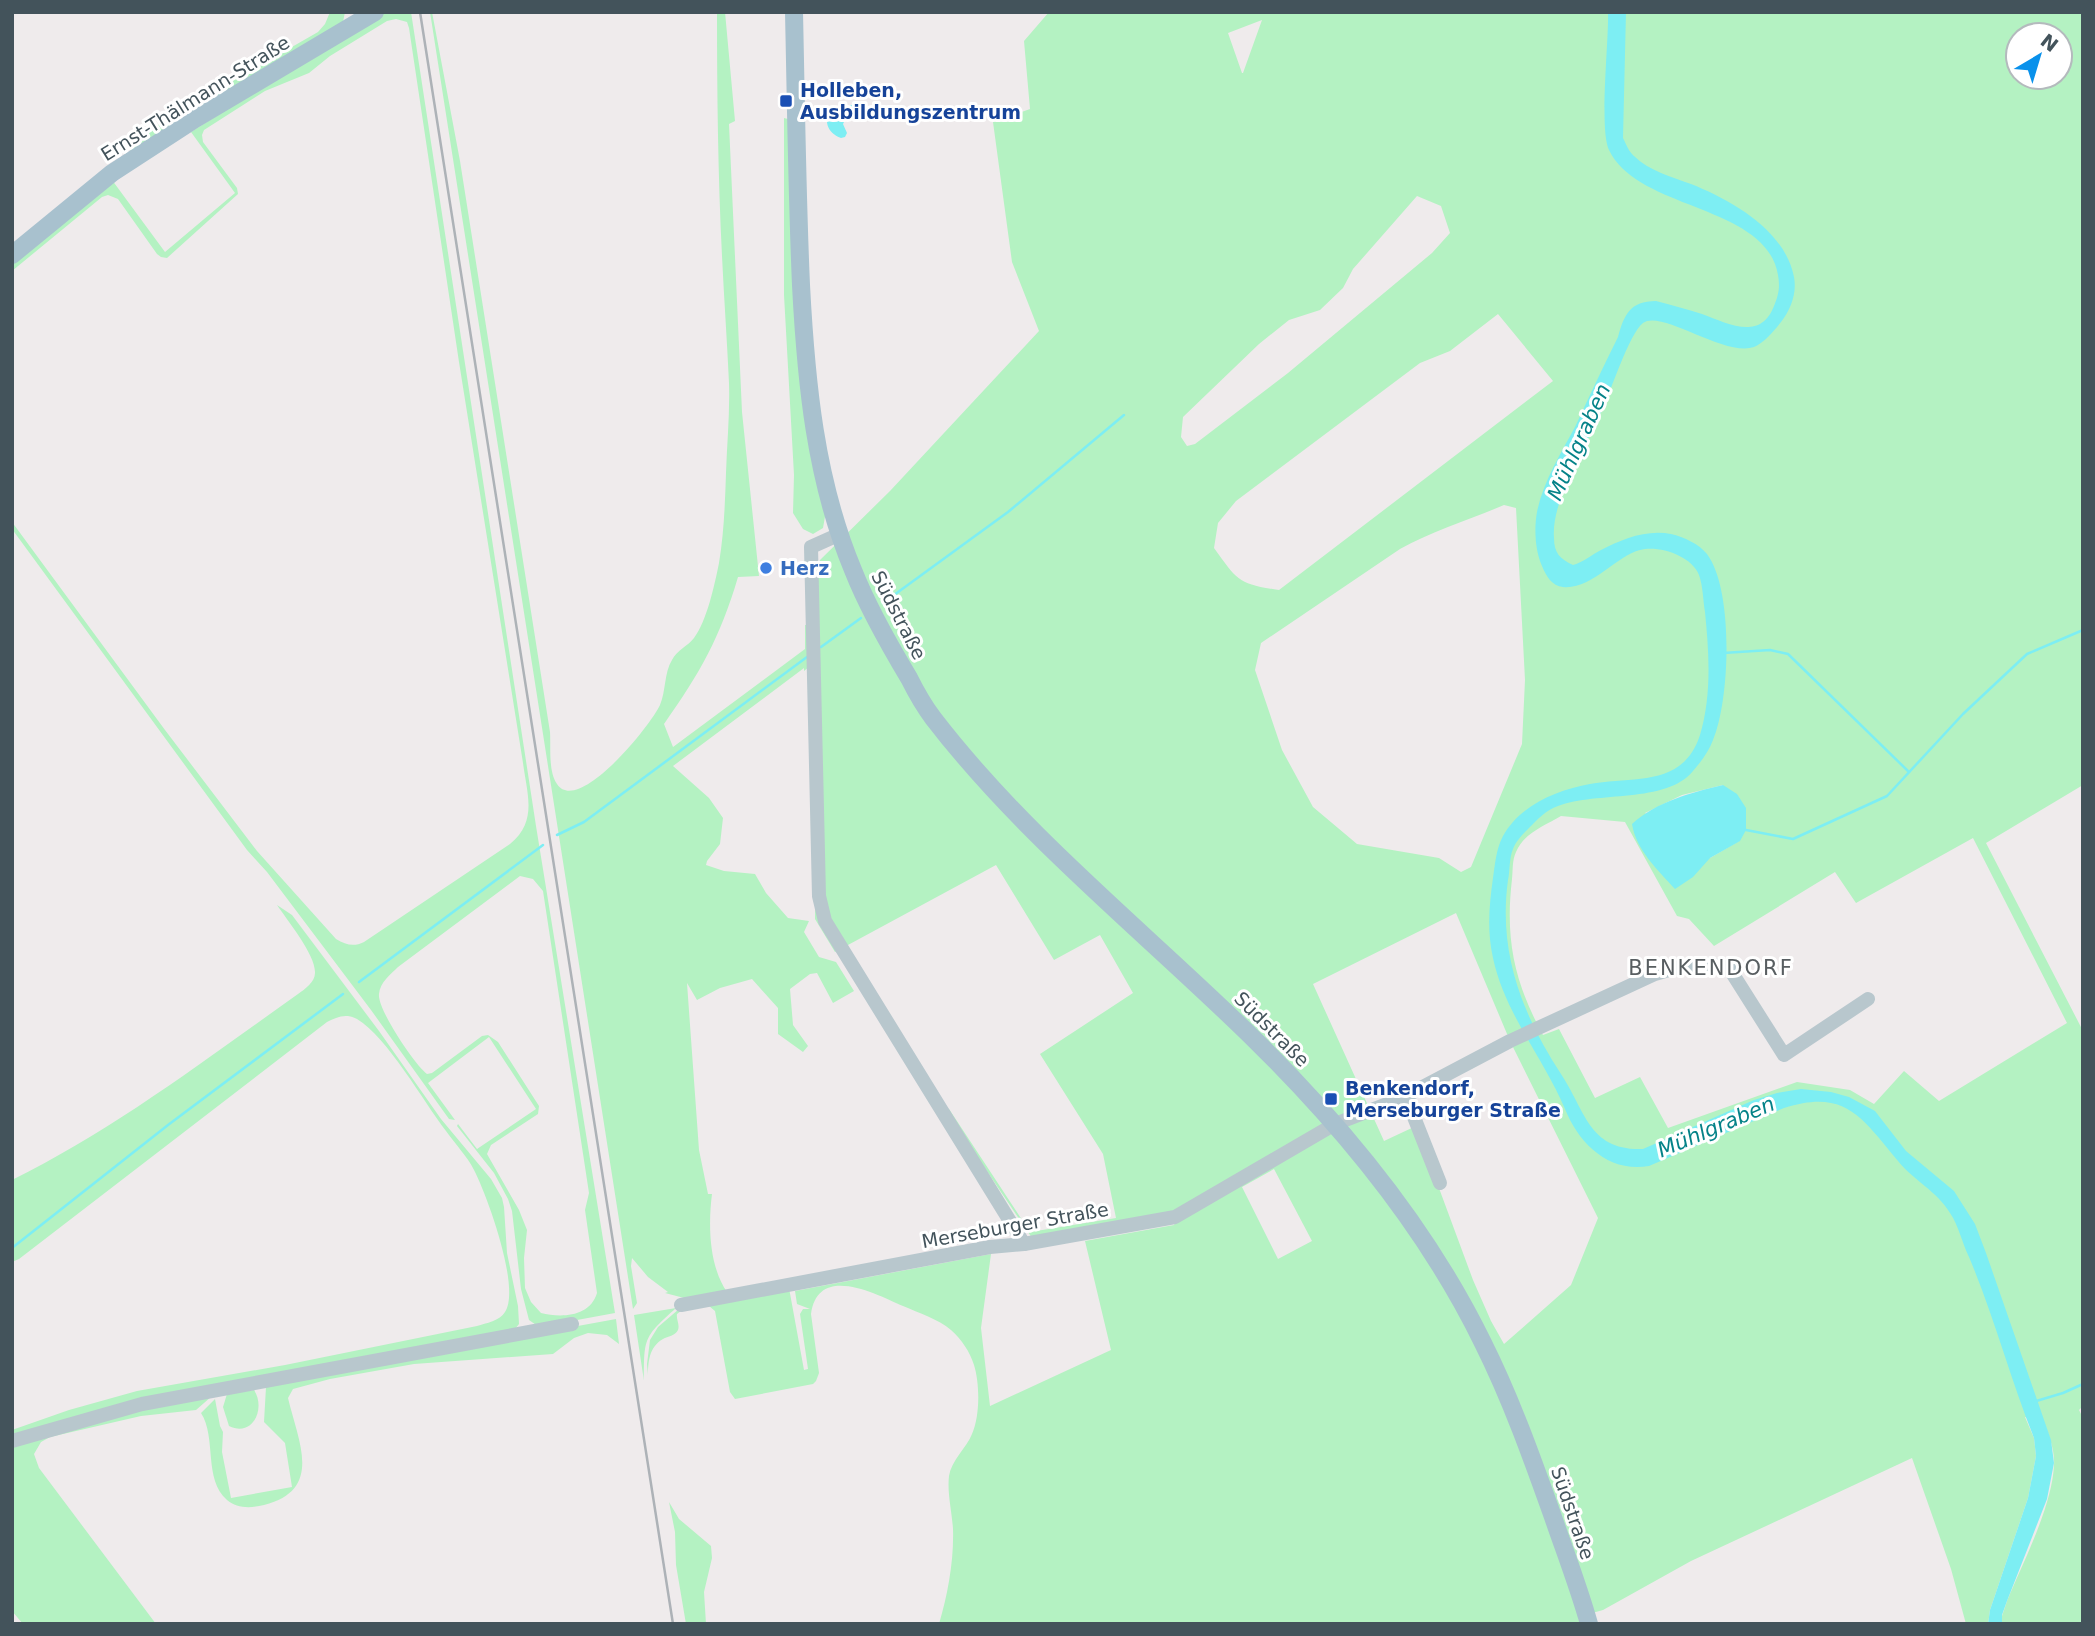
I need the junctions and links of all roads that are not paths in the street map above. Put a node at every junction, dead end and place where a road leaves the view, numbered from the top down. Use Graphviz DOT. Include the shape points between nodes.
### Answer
graph roads {
  1 [pos="794,12"];
  2 [pos="365,15"];
  3 [pos="12,255"];
  4 [pos="839,534"];
  5 [pos="1868,999"];
  6 [pos="1400,1099"];
  7 [pos="1335,1124"];
  8 [pos="1440,1183"];
  9 [pos="1024,1244"];
  10 [pos="681,1305"];
  11 [pos="572,1324"];
  12 [pos="12,1441"];
  13 [pos="1588,1619"];
  1 -- 4 [label="main road, Südstraße" via="805,359 815,437"];
  2 -- 3 [label="main road, Ernst-Thälmann-Straße" via="112,173"];
  4 -- 7 [label="main road, Südstraße" via="892,651 930,714 984,780 1260,1045"];
  4 -- 9 [label="street" via="811,547 819,896 825,921"];
  5 -- 6 [label="street, Merseburger Straße" via="1784,1055 1729,968 1683,965 1510,1041"];
  6 -- 7 [label="street, Merseburger Straße"];
  6 -- 8 [label="street" via="1410,1107"];
  7 -- 9 [label="street, Merseburger Straße" via="1175,1217"];
  7 -- 13 [label="main road, Südstraße" via="1421,1237 1483,1342 1514,1410"];
  9 -- 10 [label="street, Merseburger Straße"];
  11 -- 12 [label="street" via="142,1404"];
}
